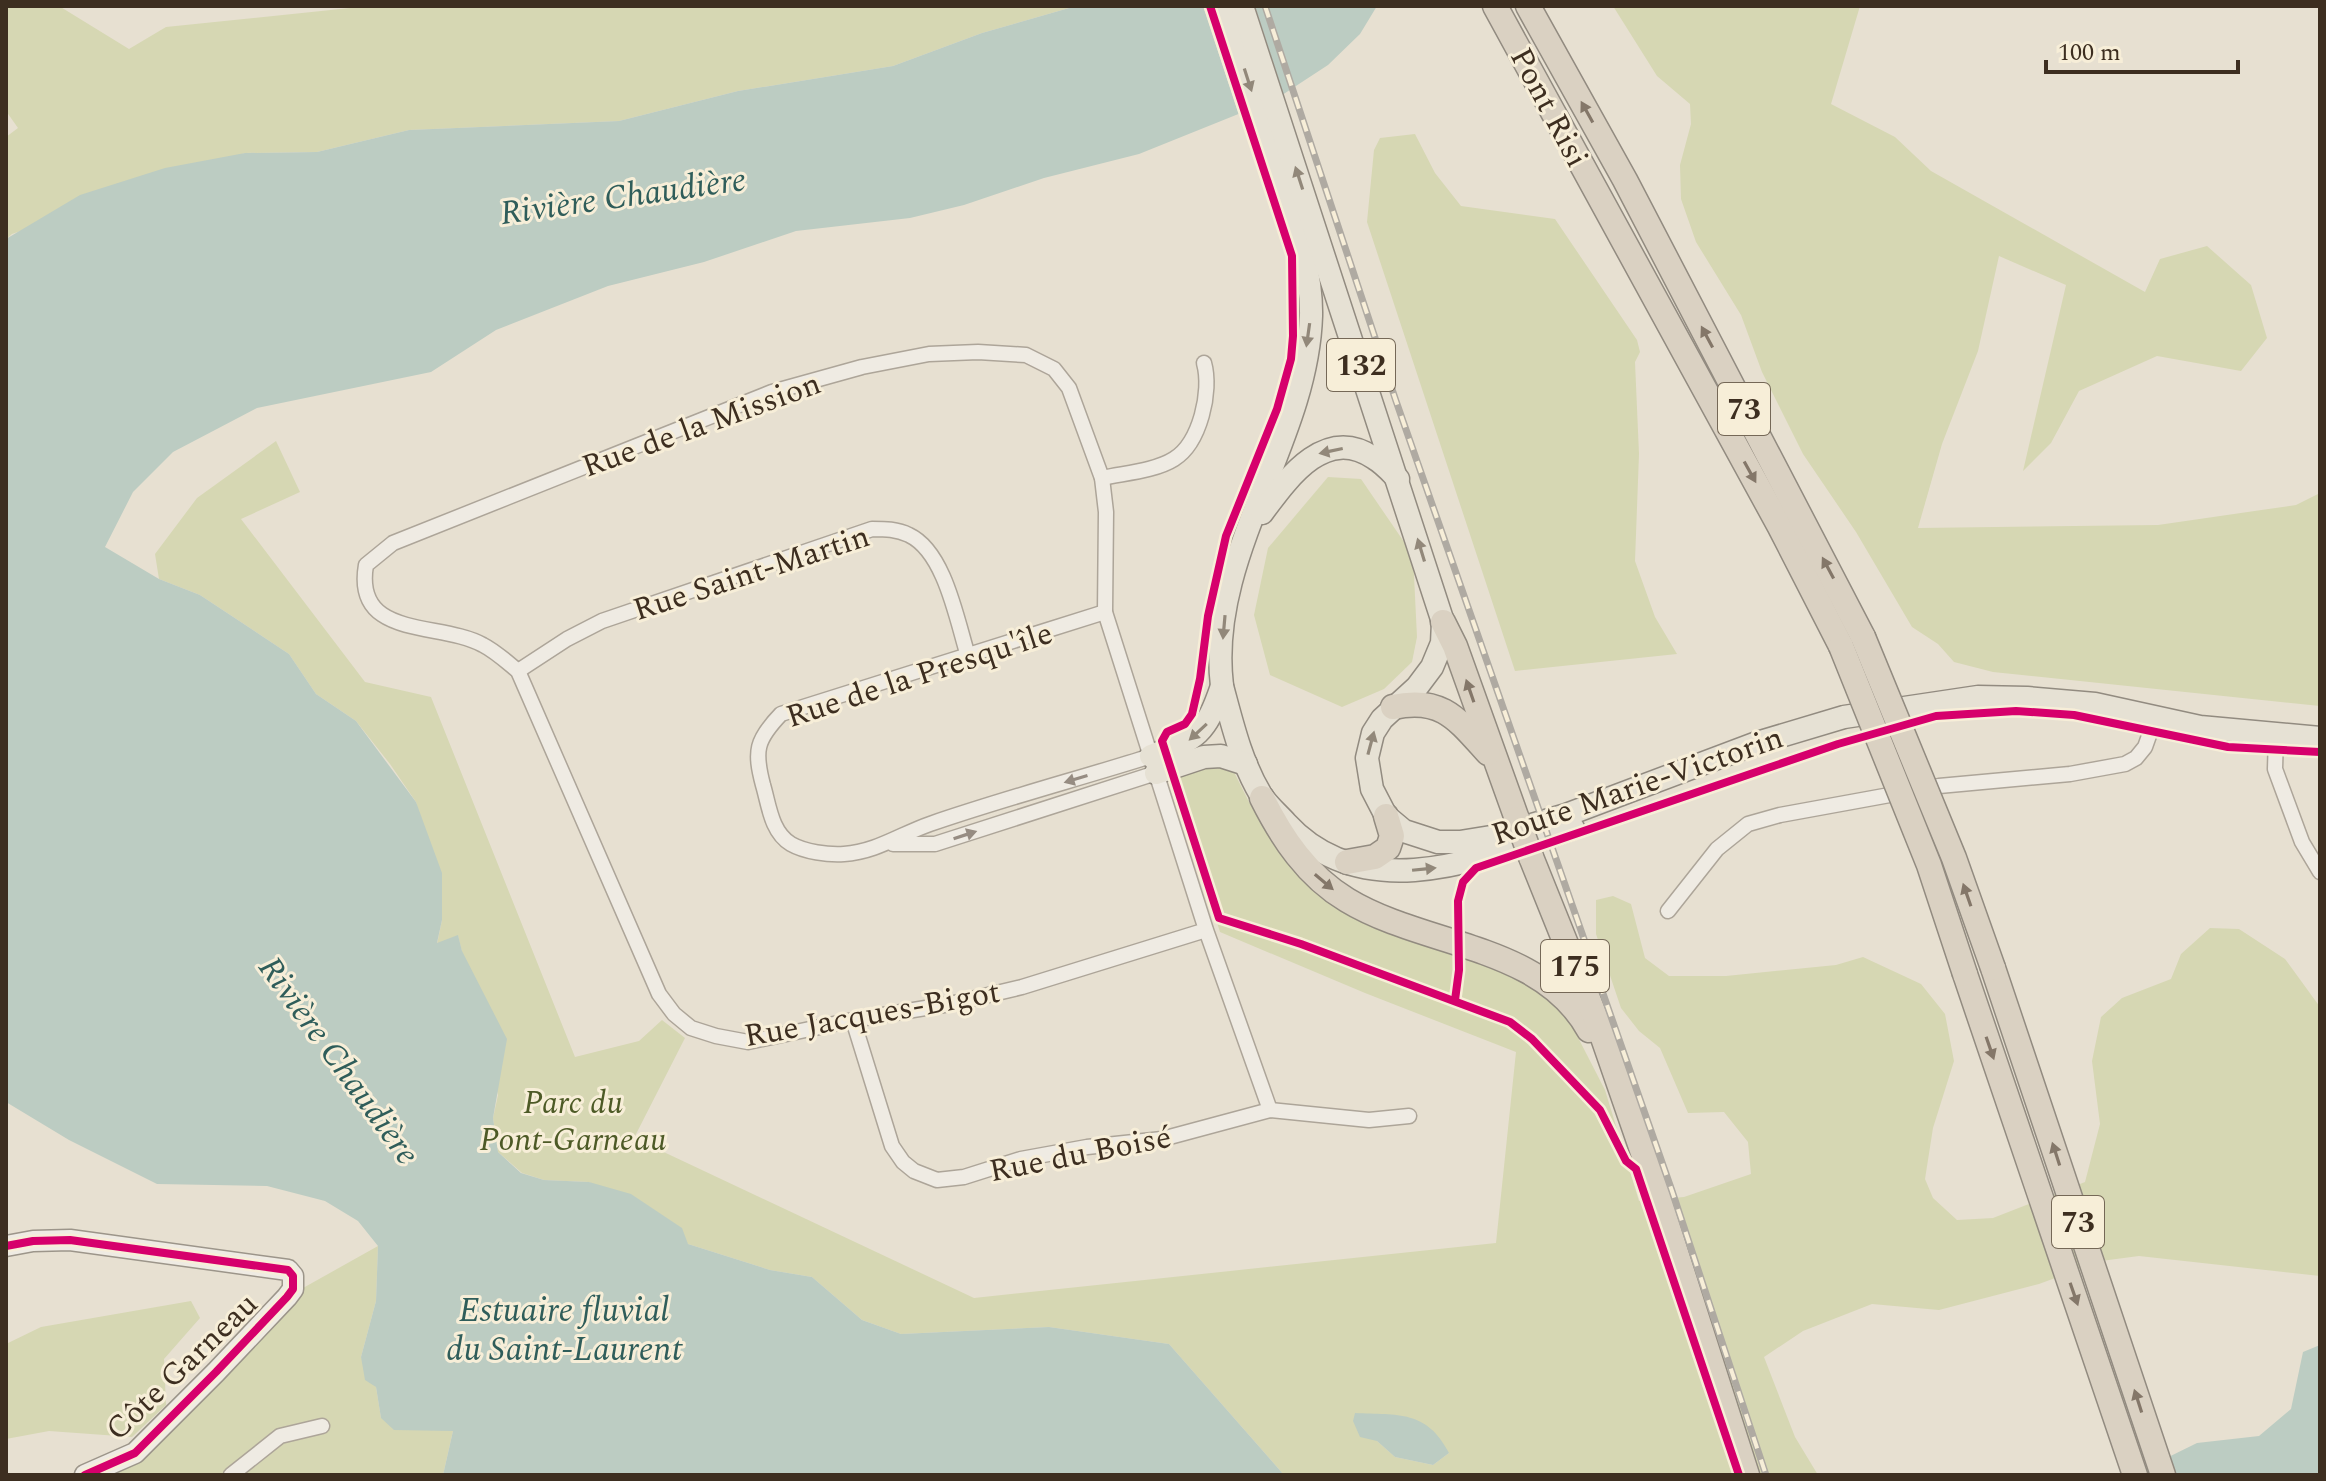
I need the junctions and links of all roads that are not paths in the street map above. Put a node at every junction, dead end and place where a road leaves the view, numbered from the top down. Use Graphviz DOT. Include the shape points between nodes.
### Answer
graph roads {
  1 [pos="1224,6"];
  2 [pos="1242,6"];
  3 [pos="1495,6"];
  4 [pos="1528,6"];
  5 [pos="1314,255"];
  6 [pos="1204,363"];
  7 [pos="1102,478"];
  8 [pos="1398,479"];
  9 [pos="1247,533"];
  10 [pos="1105,612"];
  11 [pos="1443,622"];
  12 [pos="1852,642"];
  13 [pos="968,656"];
  14 [pos="518,671"];
  15 [pos="1222,686"];
  16 [pos="1926,706"];
  17 [pos="1393,707"];
  18 [pos="2156,716"];
  19 [pos="2276,735"];
  20 [pos="2320,738"];
  21 [pos="1495,761"];
  22 [pos="1246,764"];
  23 [pos="1154,765"];
  24 [pos="1262,798"];
  25 [pos="1386,816"];
  26 [pos="1347,862"];
  27 [pos="2320,872"];
  28 [pos="1668,911"];
  29 [pos="1206,930"];
  30 [pos="853,1020"];
  31 [pos="1615,1077"];
  32 [pos="1270,1110"];
  33 [pos="1409,1116"];
  34 [pos="6,1246"];
  35 [pos="322,1426"];
  36 [pos="85,1475"];
  37 [pos="231,1475"];
  38 [pos="1747,1475"];
  39 [pos="2135,1475"];
  40 [pos="2163,1475"];
  1 -- 5 [label="main road, 132, one-way"];
  5 -- 2 [label="main road, 132, one-way"];
  3 -- 12 [label="highway, Pont Risi / 73, one-way" via="1773,515"];
  12 -- 4 [label="highway, Pont Risi / 73, one-way" via="1625,180"];
  5 -- 8 [label="main road, 132"];
  5 -- 9 [label="main road, 132, one-way" via="1300,383"];
  6 -- 7 [label="street" via="1205,405 1177,458"];
  7 -- 10 [label="street, Rue de la Mission"];
  7 -- 14 [label="street, Rue de la Mission" via="1069,388 1054,369 1026,355 929,354 772,392 393,543 366,565 363,583 370,604 383,616 482,644"];
  8 -- 9 [label="main road, one-way" via="1360,451 1324,451 1302,464"];
  11 -- 8 [label="main road, 132, one-way"];
  9 -- 15 [label="main road, 132, one-way" via="1226,607"];
  10 -- 13 [label="street, Rue de la Presqu'île"];
  10 -- 23 [label="street, Rue de la Mission"];
  11 -- 17 [label="main road, 132" via="1442,643 1432,667"];
  21 -- 11 [label="highway, 175, one-way"];
  12 -- 39 [label="highway, 73, one-way, bridge"];
  40 -- 12 [label="highway, 73, one-way, bridge" via="1954,858"];
  13 -- 14 [label="street, Rue Saint-Martin" via="946,586 922,543 892,529 872,529 602,621"];
  13 -- 23 [label="street, Rue de la Presqu'île" via="781,714 763,734 757,763 775,827 789,843 844,854 888,844 935,844"];
  14 -- 30 [label="street, Rue Jacques-Bigot" via="659,994 674,1014 691,1028 748,1042"];
  15 -- 22 [label="main road, 132"];
  15 -- 23 [label="main road, one-way" via="1207,725"];
  16 -- 18 [label="main road, Route Marie-Victorin / 132" via="1978,697 2027,698"];
  16 -- 25 [label="main road, Route Marie-Victorin / 132" via="1844,717 1786,734 1491,837 1438,842 1404,831"];
  26 -- 16 [label="main road, Route Marie-Victorin / 132, one-way" via="1408,870 1484,858 1759,757"];
  17 -- 21 [label="highway" via="1436,706 1452,715"];
  25 -- 17 [label="main road, 132, one-way" via="1372,789 1367,758 1373,733"];
  18 -- 19 [label="main road, Route Marie-Victorin / 132"];
  18 -- 28 [label="street" via="2145,747 2125,764 1939,786 1748,824 1717,849"];
  19 -- 20 [label="main road, Route Marie-Victorin / 132"];
  19 -- 27 [label="street" via="2275,769 2302,842"];
  21 -- 31 [label="highway, 175, bridge"];
  22 -- 23 [label="main road" via="1221,756"];
  22 -- 24 [label="main road, 132"];
  23 -- 29 [label="street, Rue de la Mission"];
  24 -- 26 [label="main road, Route Marie-Victorin / 132" via="1309,845"];
  24 -- 31 [label="highway, 175, one-way" via="1293,852 1346,900 1406,929 1531,971 1559,991 1578,1010"];
  25 -- 26 [label="highway" via="1392,836 1388,848 1375,857"];
  29 -- 30 [label="street, Rue Jacques-Bigot" via="1022,987"];
  29 -- 32 [label="street, Rue de la Mission"];
  30 -- 32 [label="street, Rue du Boisé" via="892,1146 914,1171 937,1180 1021,1159 1162,1139"];
  31 -- 38 [label="highway, 175"];
  32 -- 33 [label="street, Rue du Boisé" via="1369,1120"];
  34 -- 36 [label="street, Côte Garneau" via="70,1240 288,1270 293,1276 287,1297 135,1453"];
  35 -- 37 [label="street" via="280,1436"];
}
